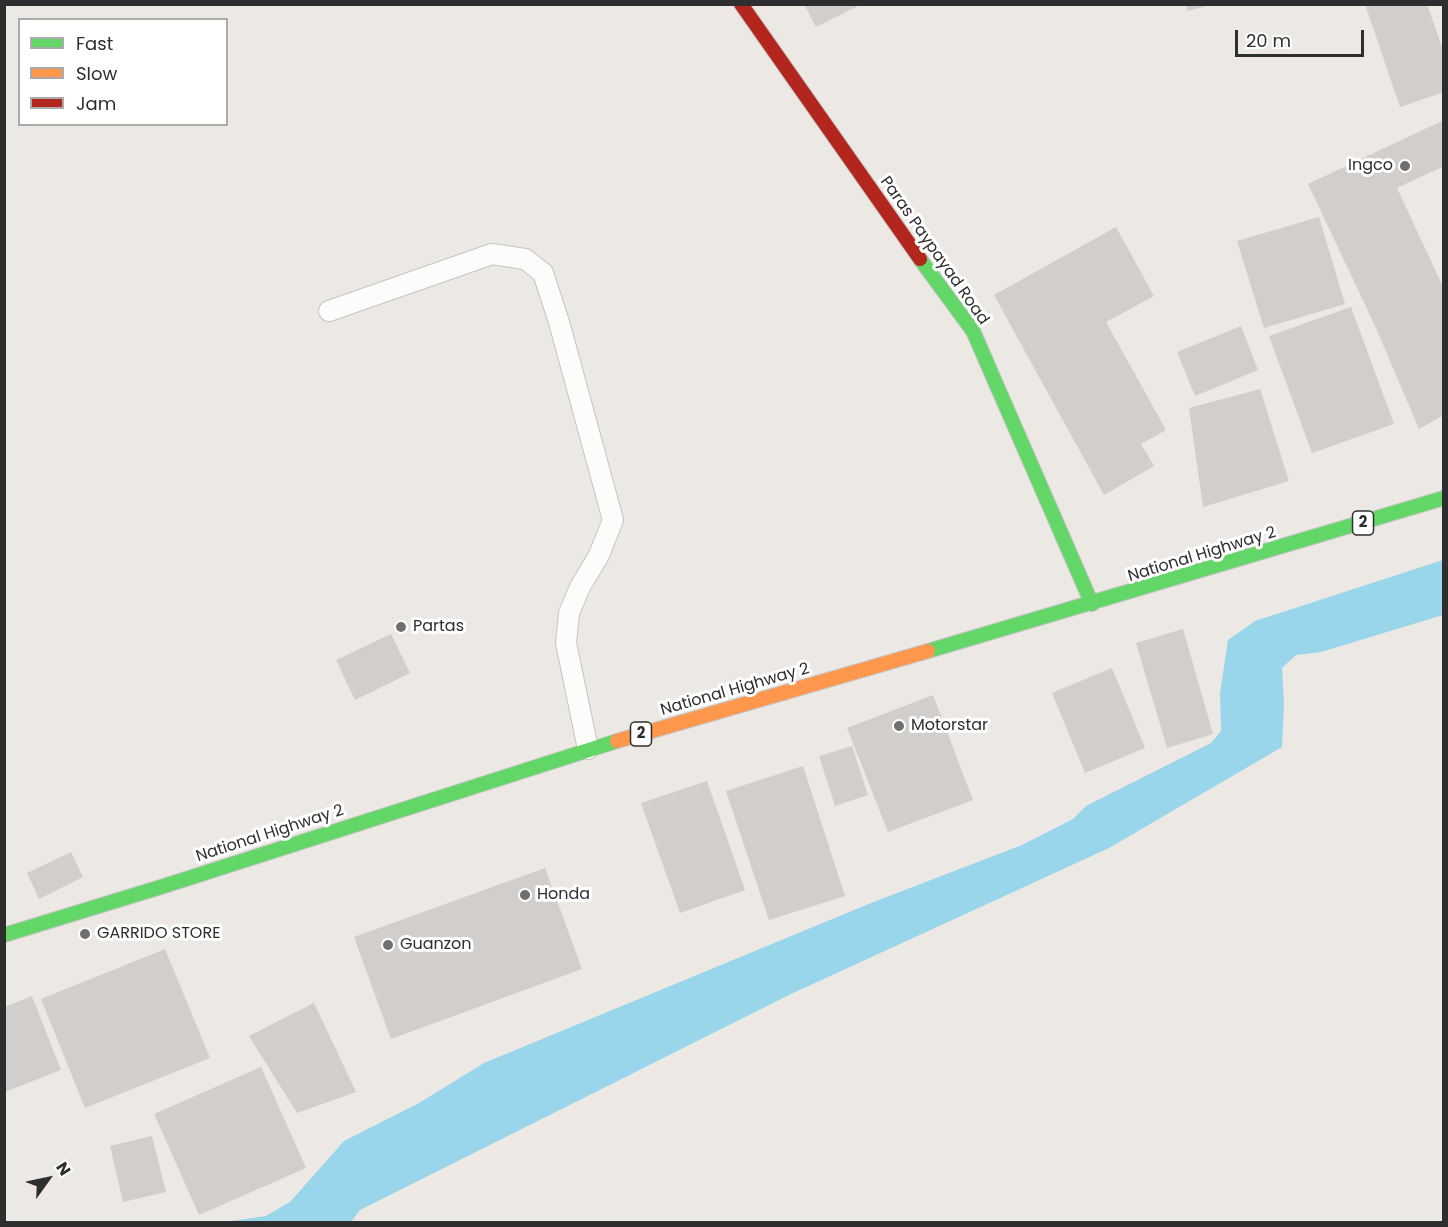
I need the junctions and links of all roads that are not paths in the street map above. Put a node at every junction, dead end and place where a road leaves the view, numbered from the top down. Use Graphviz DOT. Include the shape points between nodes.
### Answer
graph roads {
  1 [pos="741,4"];
  2 [pos="329,312"];
  3 [pos="1443,498"];
  4 [pos="1092,604"];
  5 [pos="588,749"];
  6 [pos="4,935"];
  1 -- 4 [label="main road, Paras Paypayad Road" via="973,331"];
  2 -- 5 [label="lane" via="492,254 525,259 543,273 613,520 569,613 566,643"];
  3 -- 4 [label="main road, National Highway 2 / 2"];
  4 -- 5 [label="main road, National Highway 2 / 2"];
  5 -- 6 [label="main road, National Highway 2 / 2"];
}
